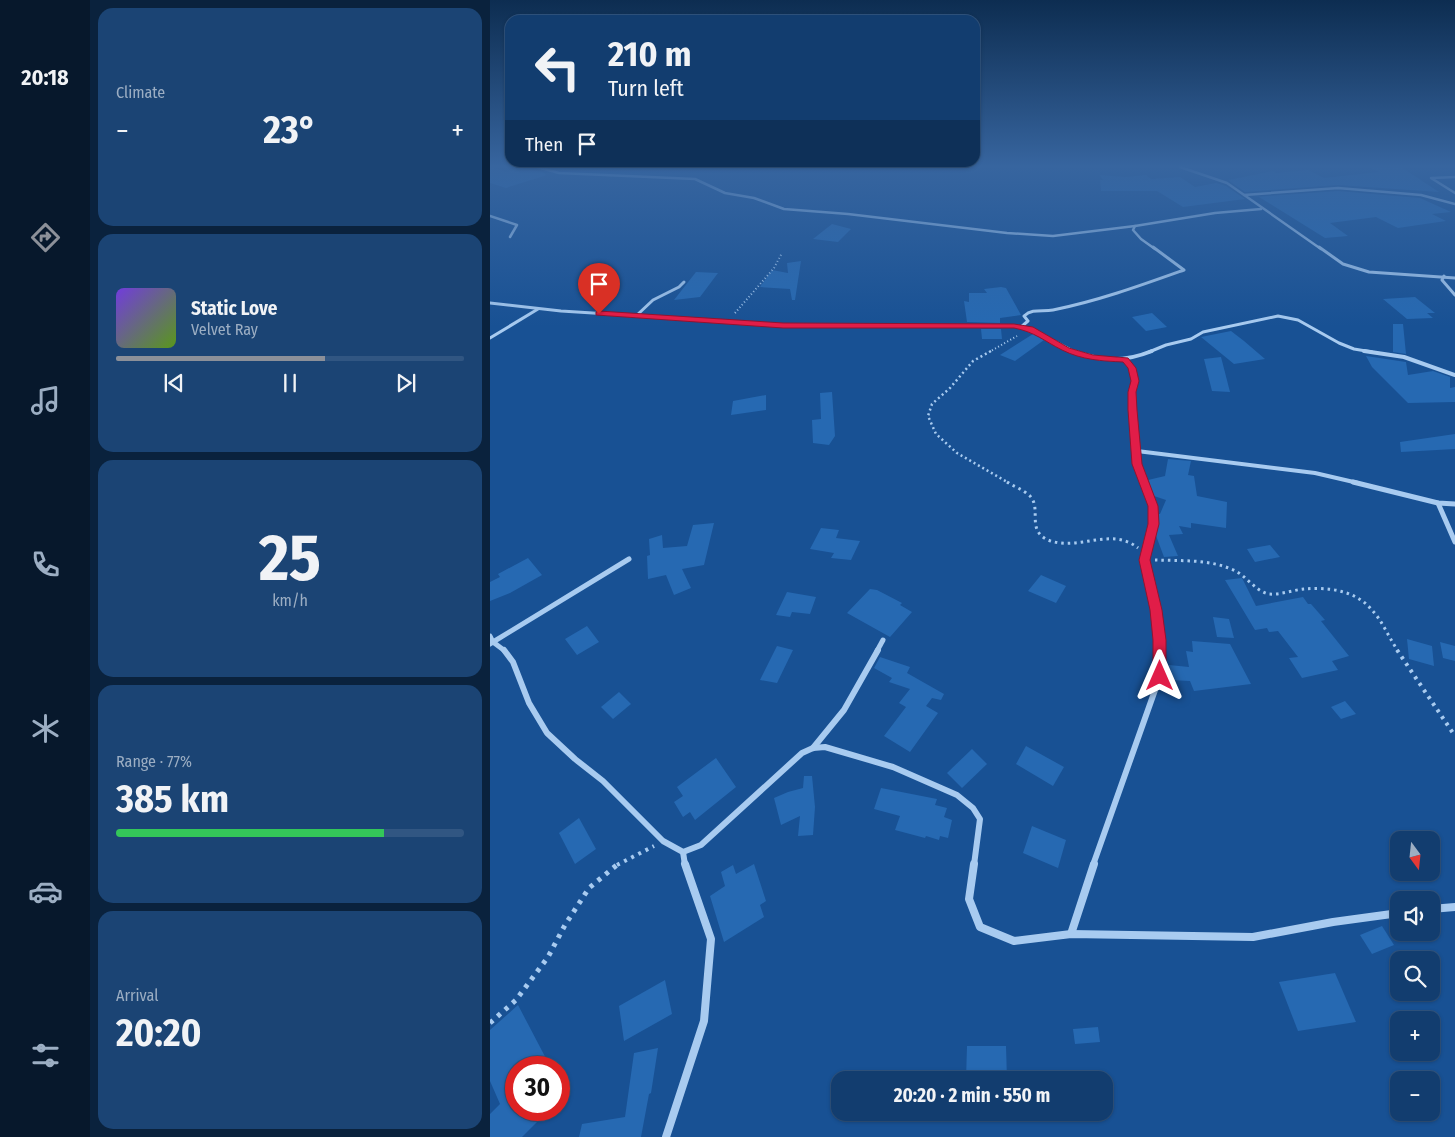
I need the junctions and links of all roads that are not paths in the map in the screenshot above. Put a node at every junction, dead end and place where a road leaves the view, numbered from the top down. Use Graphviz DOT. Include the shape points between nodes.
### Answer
graph roads {
  1 [pos="502,220"];
  2 [pos="899,220"];
  3 [pos="1177,220"];
  4 [pos="1281,220"];
  5 [pos="1135,226"];
  6 [pos="510,237"];
  7 [pos="1444,276"];
  8 [pos="1455,278"];
  9 [pos="684,282"];
  10 [pos="1455,294"];
  11 [pos="490,303"];
  12 [pos="538,308"];
  13 [pos="636,316"];
  14 [pos="1021,327"];
  15 [pos="490,338"];
  16 [pos="1125,360"];
  17 [pos="1455,375"];
  18 [pos="1137,451"];
  19 [pos="1438,503"];
  20 [pos="1455,504"];
  21 [pos="1455,542"];
  22 [pos="629,559"];
  23 [pos="883,640"];
  24 [pos="491,641"];
  25 [pos="813,748"];
  26 [pos="683,852"];
  27 [pos="1455,907"];
  28 [pos="1440,908"];
  29 [pos="1390,914"];
  30 [pos="1071,934"];
  31 [pos="666,1137"];
  1 -- 6 [label="street" via="517,225"];
  2 -- 5 [label="street" via="1053,236"];
  3 -- 5 [label="street"];
  4 -- 7 [label="street" via="1351,268"];
  5 -- 14 [label="street" via="1133,230 1141,239 1184,270 1052,310 1030,311 1024,316 1028,322"];
  7 -- 8 [label="street"];
  7 -- 10 [label="street" via="1442,280"];
  9 -- 13 [label="street" via="653,300"];
  11 -- 12 [label="street"];
  12 -- 13 [label="street"];
  12 -- 15 [label="street"];
  13 -- 14 [label="street" via="783,326"];
  14 -- 16 [label="street" via="1092,358"];
  16 -- 17 [label="street" via="1191,339 1203,332 1278,316 1298,320 1354,349 1404,357"];
  16 -- 18 [label="street" via="1132,368 1135,381 1132,410"];
  18 -- 19 [label="street" via="1315,473"];
  18 -- 30 [label="street" via="1137,464 1153,506 1153,524 1145,557 1160,640 1160,676"];
  19 -- 20 [label="street"];
  19 -- 21 [label="street"];
  22 -- 24 [label="street"];
  23 -- 25 [label="street" via="852,699 833,728"];
  24 -- 26 [label="street" via="502,648 513,662 529,703 547,733 574,760 603,781 663,841"];
  25 -- 26 [label="street" via="802,753 701,845"];
  25 -- 30 [label="street" via="825,747 893,767 957,795 973,808 980,819 969,899 980,927 1014,941"];
  26 -- 31 [label="street" via="688,876 711,939 704,1021"];
  27 -- 28 [label="street"];
  29 -- 30 [label="street" via="1253,937"];
}
